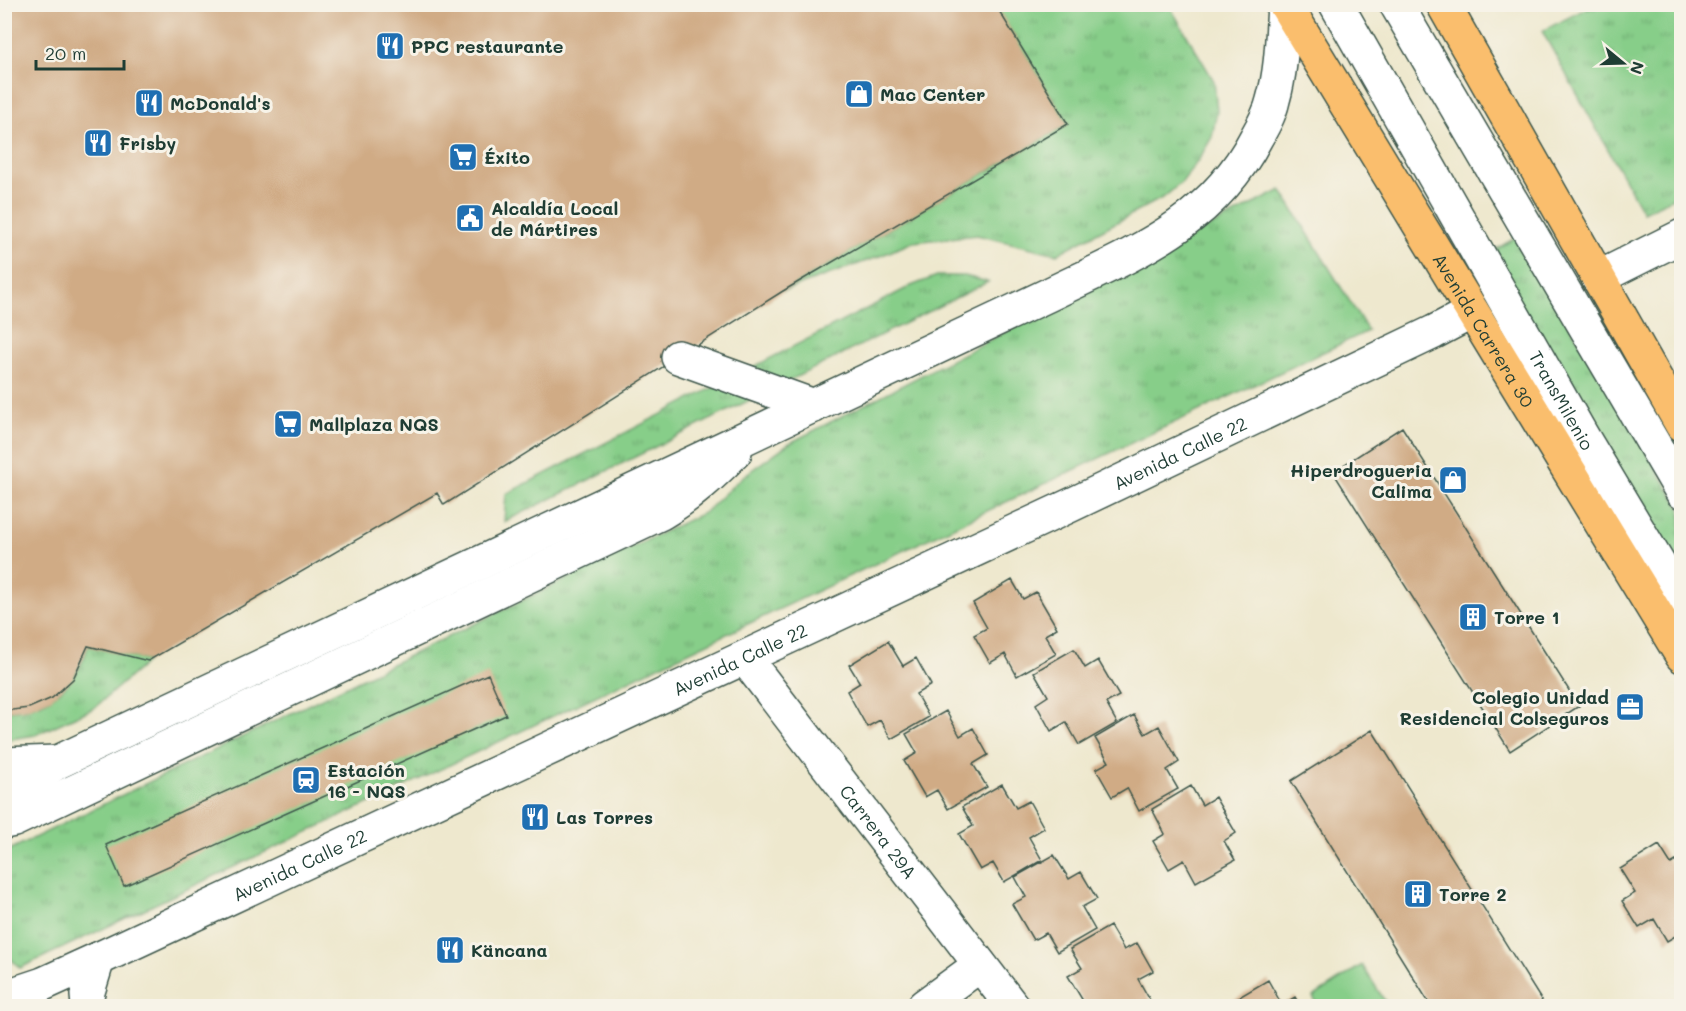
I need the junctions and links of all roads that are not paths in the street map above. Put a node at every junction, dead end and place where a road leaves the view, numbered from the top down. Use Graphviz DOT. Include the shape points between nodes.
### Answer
graph roads {
  1 [pos="1285,4"];
  2 [pos="1336,4"];
  3 [pos="1396,4"];
  4 [pos="1443,4"];
  5 [pos="1494,173"];
  6 [pos="1446,196"];
  7 [pos="1682,236"];
  8 [pos="1598,278"];
  9 [pos="1472,312"];
  10 [pos="678,357"];
  11 [pos="814,406"];
  12 [pos="1682,425"];
  13 [pos="751,436"];
  14 [pos="1682,492"];
  15 [pos="1682,603"];
  16 [pos="1682,656"];
  17 [pos="745,658"];
  18 [pos="58,762"];
  19 [pos="4,764"];
  20 [pos="4,797"];
  21 [pos="4,822"];
  22 [pos="98,960"];
  23 [pos="980,965"];
  24 [pos="12,996"];
  25 [pos="88,1006"];
  26 [pos="924,1006"];
  27 [pos="1012,1006"];
  1 -- 9 [label="highway, Avenida Carrera 30"];
  1 -- 11 [label="street" via="1274,100 1241,166 1214,199 1191,218 1112,265"];
  2 -- 6 [label="street, TransMilenio"];
  3 -- 5 [label="street, TransMilenio"];
  4 -- 8 [label="highway"];
  5 -- 6 [label="street, TransMilenio" via="1398,60"];
  5 -- 14 [label="street, TransMilenio"];
  6 -- 15 [label="street, TransMilenio"];
  7 -- 8 [label="street"];
  8 -- 12 [label="highway"];
  9 -- 16 [label="highway, Avenida Carrera 30"];
  9 -- 17 [label="street, Avenida Calle 22"];
  10 -- 11 [label="street"];
  11 -- 13 [label="street"];
  13 -- 18 [label="street"];
  13 -- 21 [label="street" via="704,483 661,513"];
  17 -- 22 [label="street, Avenida Calle 22"];
  17 -- 23 [label="street, Carrera 29A"];
  18 -- 19 [label="street"];
  18 -- 20 [label="street"];
  22 -- 24 [label="street, Avenida Calle 22"];
  22 -- 25 [label="street" via="87,995"];
  23 -- 26 [label="street"];
  23 -- 27 [label="street, Carrera 29A"];
}
